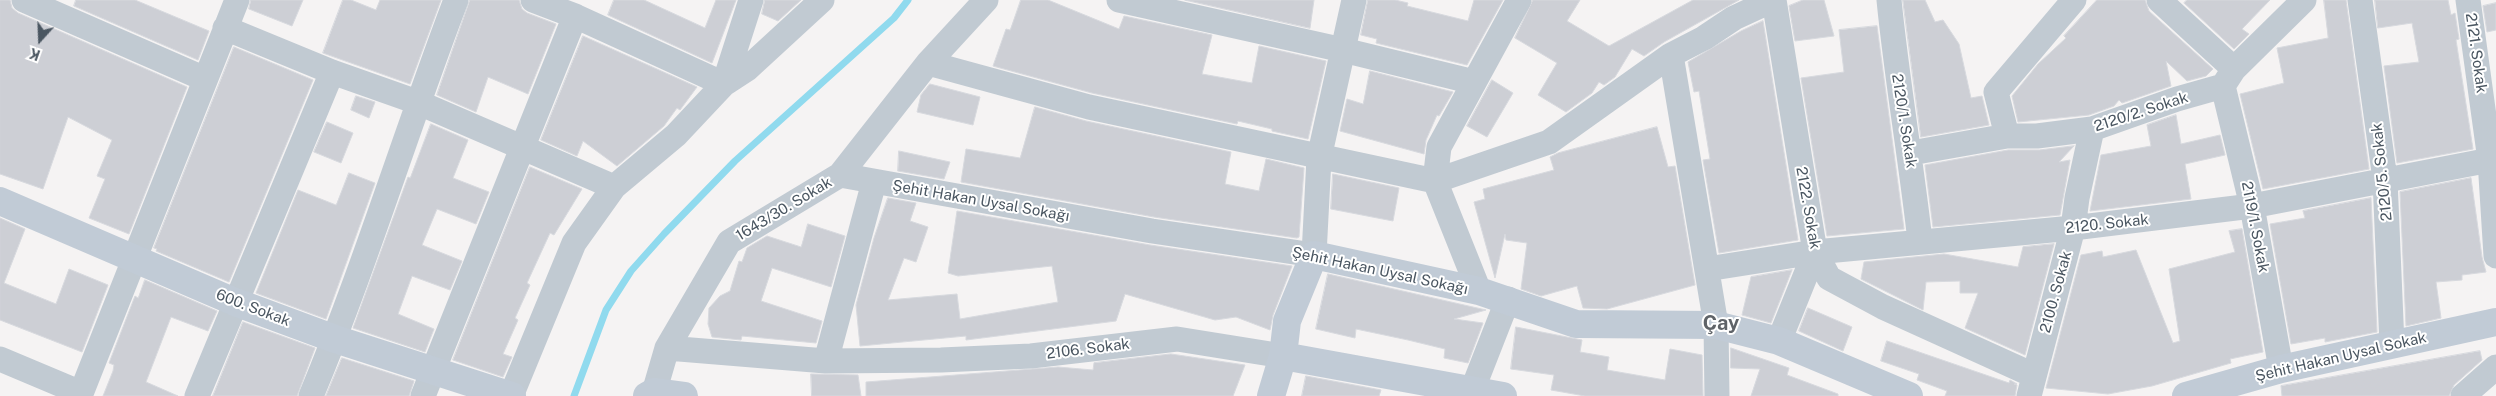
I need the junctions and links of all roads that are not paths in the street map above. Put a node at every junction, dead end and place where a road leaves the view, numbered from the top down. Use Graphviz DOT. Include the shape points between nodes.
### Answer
graph roads {
  1 [pos="24,0"];
  2 [pos="237,0"];
  3 [pos="456,0"];
  4 [pos="533,0"];
  5 [pos="751,0"];
  6 [pos="822,0"];
  7 [pos="986,0"];
  8 [pos="1119,0"];
  9 [pos="1354,0"];
  10 [pos="1519,0"];
  11 [pos="1774,0"];
  12 [pos="1889,0"];
  13 [pos="2074,0"];
  14 [pos="2159,0"];
  15 [pos="2304,0"];
  16 [pos="2360,0"];
  17 [pos="2468,0"];
  18 [pos="575,16"];
  19 [pos="225,28"];
  20 [pos="1343,50"];
  21 [pos="1671,55"];
  22 [pos="928,63"];
  23 [pos="332,72"];
  24 [pos="2229,78"];
  25 [pos="205,79"];
  26 [pos="1474,82"];
  27 [pos="724,84"];
  28 [pos="417,102"];
  29 [pos="2092,129"];
  30 [pos="2007,136"];
  31 [pos="522,146"];
  32 [pos="1911,153"];
  33 [pos="1319,158"];
  34 [pos="2490,160"];
  35 [pos="840,175"];
  36 [pos="2385,179"];
  37 [pos="1435,181"];
  38 [pos="874,182"];
  39 [pos="614,187"];
  40 [pos="0,201"];
  41 [pos="2252,206"];
  42 [pos="2074,228"];
  43 [pos="1920,241"];
  44 [pos="1815,252"];
  45 [pos="1314,255"];
  46 [pos="2496,256"];
  47 [pos="133,258"];
  48 [pos="1707,269"];
  49 [pos="1479,291"];
  50 [pos="1508,299"];
  51 [pos="235,302"];
  52 [pos="2496,322"];
  53 [pos="1716,325"];
  54 [pos="335,339"];
  55 [pos="1779,341"];
  56 [pos="2392,345"];
  57 [pos="667,348"];
  58 [pos="1283,356"];
  59 [pos="0,359"];
  60 [pos="826,361"];
  61 [pos="2496,368"];
  62 [pos="2281,369"];
  63 [pos="433,371"];
  64 [pos="2031,386"];
  65 [pos="1470,393"];
  66 [pos="80,395"];
  67 [pos="652,395"];
  68 [pos="197,396"];
  69 [pos="311,396"];
  70 [pos="423,396"];
  71 [pos="511,396"];
  72 [pos="684,396"];
  73 [pos="1271,396"];
  74 [pos="1503,396"];
  75 [pos="1717,396"];
  76 [pos="1909,396"];
  77 [pos="2186,396"];
  78 [pos="2463,396"];
  1 -- 25 [label="street"];
  2 -- 19 [label="street"];
  3 -- 28 [label="street"];
  4 -- 18 [label="street"];
  5 -- 27 [label="street"];
  6 -- 27 [label="street" via="747,69"];
  7 -- 22 [label="street, 1643/30. Sokak"];
  8 -- 20 [label="street"];
  9 -- 20 [label="street"];
  10 -- 26 [label="street"];
  11 -- 21 [label="street" via="1734,18"];
  11 -- 44 [label="street, 2122. Sokak"];
  12 -- 32 [label="street, 2120/1. Sokak" via="1896,74"];
  13 -- 30 [label="street" via="1996,92"];
  14 -- 24 [label="street"];
  15 -- 24 [label="street, 2120/2. Sokak"];
  16 -- 36 [label="street, 2120/5. Sokak"];
  17 -- 34 [label="street, 2121. Sokak"];
  18 -- 27 [label="street"];
  18 -- 31 [label="street"];
  19 -- 23 [label="street"];
  19 -- 25 [label="street"];
  20 -- 26 [label="street"];
  20 -- 33 [label="street"];
  21 -- 37 [label="street" via="1549,142"];
  21 -- 48 [label="street"];
  22 -- 33 [label="street" via="1089,107"];
  22 -- 35 [label="street, 1643/30. Sokak"];
  23 -- 28 [label="street"];
  23 -- 51 [label="street"];
  24 -- 29 [label="street, 2120/2. Sokak"];
  24 -- 41 [label="street, 2119/1. Sokak"];
  25 -- 47 [label="street"];
  26 -- 37 [label="street" via="1439,147"];
  27 -- 39 [label="street" via="676,135"];
  28 -- 31 [label="street"];
  28 -- 54 [label="street"];
  29 -- 30 [label="street, 2120/2. Sokak" via="2038,136"];
  29 -- 42 [label="street, 2100. Sokak"];
  30 -- 32 [label="street, 2120/2. Sokak"];
  31 -- 39 [label="street"];
  31 -- 63 [label="street"];
  32 -- 43 [label="street, 2120/1. Sokak"];
  33 -- 37 [label="street"];
  33 -- 45 [label="street"];
  34 -- 36 [label="street, 2120. Sokak"];
  34 -- 46 [label="street, 2121. Sokak"];
  35 -- 38 [label="street, Şehit Hakan Uysal Sokağı"];
  35 -- 57 [label="street, 1643/30. Sokak" via="729,242"];
  36 -- 41 [label="street, 2120. Sokak"];
  36 -- 56 [label="street, 2120/5. Sokak"];
  37 -- 49 [label="street"];
  38 -- 45 [label="street, Şehit Hakan Uysal Sokağı" via="1152,231"];
  38 -- 60 [label="street"];
  39 -- 71 [label="street" via="574,243"];
  40 -- 47 [label="main road, 600. Sokak"];
  41 -- 42 [label="street, 2120. Sokak"];
  41 -- 62 [label="street, 2119/1. Sokak"];
  42 -- 43 [label="street, 2120. Sokak"];
  42 -- 64 [label="street, 2100. Sokak"];
  43 -- 44 [label="street, 2120. Sokak"];
  44 -- 48 [label="street, 2120. Sokak"];
  44 -- 55 [label="street"];
  44 -- 64 [label="street, 2122. Sokak" via="1829,278"];
  45 -- 49 [label="main road, Şehit Hakan Uysal Sokağı"];
  45 -- 58 [label="main road" via="1288,321"];
  47 -- 51 [label="main road, 600. Sokak"];
  47 -- 66 [label="street"];
  48 -- 53 [label="street"];
  49 -- 50 [label="main road, Şehit Hakan Uysal Sokağı"];
  50 -- 53 [label="main road, Şehit Hakan Uysal Sokağı" via="1576,324"];
  50 -- 65 [label="street"];
  51 -- 54 [label="main road, 600. Sokak"];
  51 -- 68 [label="street"];
  52 -- 56 [label="main road, Şehit Hakan Uysal Sokak"];
  53 -- 55 [label="main road, Şehit Hakan Uysal Sokağı"];
  53 -- 75 [label="street"];
  54 -- 63 [label="main road, 600. Sokak"];
  54 -- 69 [label="street"];
  55 -- 76 [label="main road, Şehit Hakan Uysal Sokağı"];
  56 -- 62 [label="main road, Şehit Hakan Uysal Sokak"];
  57 -- 60 [label="street, 2106. Sokak"];
  57 -- 67 [label="street, 1643/30. Sokak"];
  58 -- 60 [label="street, 2106. Sokak" via="1177,339 1031,356"];
  58 -- 65 [label="main road, 2106. Sokak"];
  58 -- 73 [label="main road"];
  59 -- 66 [label="street"];
  61 -- 78 [label="street"];
  62 -- 77 [label="main road, Şehit Hakan Uysal Sokak"];
  63 -- 70 [label="street"];
  63 -- 71 [label="main road, 600. Sokak"];
  65 -- 74 [label="main road, 2106. Sokak"];
  67 -- 72 [label="main road"];
}
